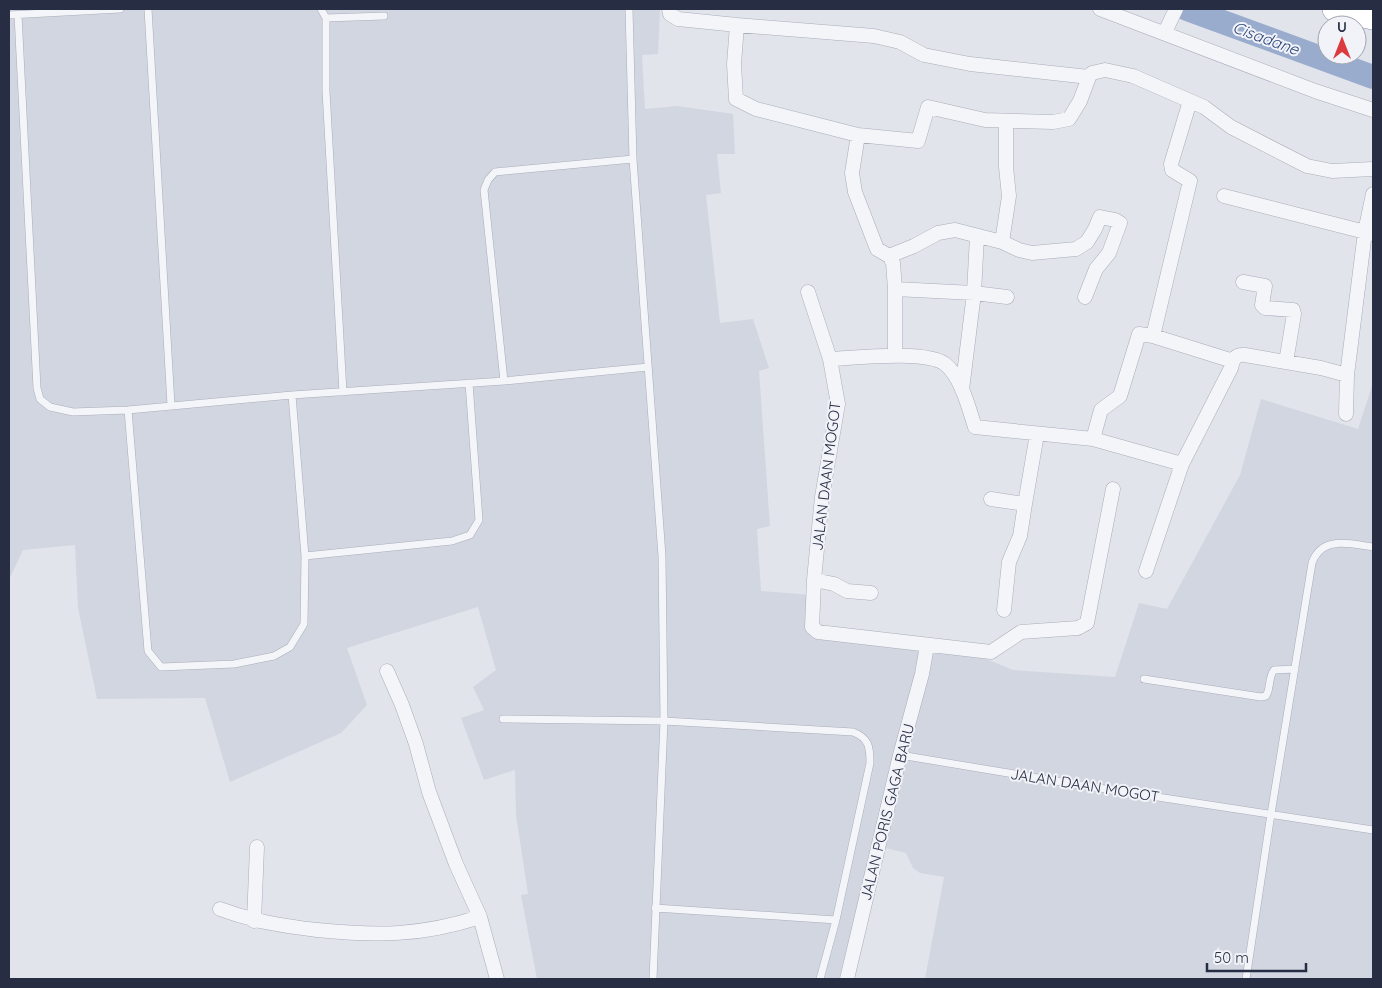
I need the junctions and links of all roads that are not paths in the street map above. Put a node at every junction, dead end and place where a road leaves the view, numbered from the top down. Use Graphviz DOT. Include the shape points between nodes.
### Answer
graph roads {
  1 [pos="120,9"];
  2 [pos="148,9"];
  3 [pos="321,9"];
  4 [pos="629,9"];
  5 [pos="669,9"];
  6 [pos="1100,9"];
  7 [pos="1176,9"];
  8 [pos="1335,9"];
  9 [pos="9,15"];
  10 [pos="18,15"];
  11 [pos="384,16"];
  12 [pos="1373,17"];
  13 [pos="326,18"];
  14 [pos="737,25"];
  15 [pos="1167,28"];
  16 [pos="1089,77"];
  17 [pos="1190,101"];
  18 [pos="1373,110"];
  19 [pos="1006,121"];
  20 [pos="858,136"];
  21 [pos="633,159"];
  22 [pos="1373,168"];
  23 [pos="1373,194"];
  24 [pos="1224,196"];
  25 [pos="1369,233"];
  26 [pos="977,236"];
  27 [pos="1002,242"];
  28 [pos="889,256"];
  29 [pos="1243,282"];
  30 [pos="895,289"];
  31 [pos="808,292"];
  32 [pos="974,293"];
  33 [pos="1007,297"];
  34 [pos="1085,297"];
  35 [pos="1153,336"];
  36 [pos="895,356"];
  37 [pos="830,359"];
  38 [pos="1233,361"];
  39 [pos="1286,362"];
  40 [pos="648,367"];
  41 [pos="1347,375"];
  42 [pos="504,381"];
  43 [pos="469,383"];
  44 [pos="343,392"];
  45 [pos="962,392"];
  46 [pos="292,395"];
  47 [pos="172,405"];
  48 [pos="128,410"];
  49 [pos="1346,414"];
  50 [pos="1037,434"];
  51 [pos="1093,439"];
  52 [pos="1182,464"];
  53 [pos="1113,489"];
  54 [pos="991,499"];
  55 [pos="1025,504"];
  56 [pos="1373,547"];
  57 [pos="305,556"];
  58 [pos="1146,571"];
  59 [pos="814,580"];
  60 [pos="871,593"];
  61 [pos="1004,610"];
  62 [pos="927,646"];
  63 [pos="1295,669"];
  64 [pos="387,671"];
  65 [pos="1144,679"];
  66 [pos="503,719"];
  67 [pos="664,721"];
  68 [pos="900,755"];
  69 [pos="1271,814"];
  70 [pos="1373,830"];
  71 [pos="257,847"];
  72 [pos="656,908"];
  73 [pos="220,909"];
  74 [pos="480,917"];
  75 [pos="836,920"];
  76 [pos="254,921"];
  77 [pos="497,979"];
  78 [pos="653,979"];
  79 [pos="820,979"];
  80 [pos="847,979"];
  81 [pos="1246,979"];
  1 -- 10 [label="lane"];
  2 -- 47 [label="lane"];
  3 -- 13 [label="lane"];
  4 -- 21 [label="lane"];
  5 -- 14 [label="street" via="670,14 678,19"];
  6 -- 15 [label="street"];
  7 -- 15 [label="street"];
  8 -- 12 [label="highway"];
  9 -- 10 [label="lane"];
  10 -- 48 [label="lane" via="40,399 50,407 73,412"];
  11 -- 13 [label="lane"];
  13 -- 44 [label="lane" via="326,91"];
  14 -- 16 [label="street" via="874,36 900,42 924,55 970,64"];
  14 -- 20 [label="street" via="736,99 756,109"];
  15 -- 18 [label="street" via="1289,82"];
  16 -- 17 [label="street" via="1105,70 1133,76"];
  16 -- 19 [label="street" via="1080,102 1069,119"];
  17 -- 22 [label="street" via="1204,107 1230,127 1307,166 1332,170"];
  17 -- 35 [label="street" via="1171,164 1172,170 1190,181"];
  19 -- 20 [label="street" via="985,120 928,107 918,141"];
  19 -- 27 [label="street" via="1009,196"];
  20 -- 28 [label="street" via="852,172 855,192 877,249"];
  21 -- 40 [label="lane"];
  21 -- 42 [label="lane" via="495,172 488,180 484,190"];
  23 -- 25 [label="street"];
  24 -- 25 [label="street"];
  25 -- 41 [label="street"];
  26 -- 27 [label="street"];
  26 -- 28 [label="street" via="955,230 938,233"];
  26 -- 32 [label="street"];
  27 -- 34 [label="street" via="1032,253 1076,250 1087,242 1100,217 1119,222 1109,253 1096,269"];
  28 -- 30 [label="street"];
  29 -- 39 [label="street" via="1265,286 1262,305 1265,308 1293,310"];
  30 -- 32 [label="street"];
  30 -- 36 [label="street"];
  31 -- 37 [label="street, JALAN DAAN MOGOT"];
  32 -- 33 [label="street"];
  32 -- 45 [label="street"];
  35 -- 38 [label="street"];
  35 -- 51 [label="street" via="1139,334 1120,396 1101,410"];
  36 -- 37 [label="street"];
  36 -- 45 [label="street" via="934,359 946,364 957,378"];
  37 -- 59 [label="street, JALAN DAAN MOGOT" via="838,404 822,497"];
  38 -- 39 [label="street" via="1240,355"];
  38 -- 52 [label="street"];
  39 -- 41 [label="street"];
  40 -- 42 [label="lane"];
  40 -- 67 [label="lane" via="662,556"];
  41 -- 49 [label="street"];
  42 -- 43 [label="lane"];
  43 -- 44 [label="lane"];
  43 -- 57 [label="lane" via="479,520 470,535 452,541"];
  44 -- 46 [label="lane"];
  45 -- 50 [label="street" via="976,427"];
  46 -- 47 [label="lane"];
  46 -- 57 [label="lane"];
  47 -- 48 [label="lane"];
  48 -- 57 [label="lane" via="148,651 161,667 234,664 274,656 290,647 304,624"];
  50 -- 51 [label="street"];
  50 -- 55 [label="street"];
  51 -- 52 [label="street"];
  52 -- 58 [label="street"];
  53 -- 62 [label="street" via="1087,622 1078,628 1021,632 991,652"];
  54 -- 55 [label="street"];
  55 -- 61 [label="street" via="1020,536 1009,562"];
  56 -- 63 [label="lane" via="1334,544 1318,551 1312,563"];
  59 -- 60 [label="street" via="834,584 847,591"];
  59 -- 62 [label="street, JALAN DAAN MOGOT" via="812,627 818,632"];
  62 -- 68 [label="street, JALAN PORIS GAGA BARU"];
  63 -- 65 [label="lane" via="1274,670 1268,693 1261,697"];
  63 -- 69 [label="lane"];
  64 -- 74 [label="street" via="413,736 432,801"];
  66 -- 67 [label="lane"];
  67 -- 72 [label="lane"];
  67 -- 75 [label="lane" via="862,735 868,743 870,763"];
  68 -- 69 [label="lane, JALAN DAAN MOGOT"];
  68 -- 80 [label="street, JALAN PORIS GAGA BARU"];
  69 -- 70 [label="lane, JALAN DAAN MOGOT"];
  69 -- 81 [label="lane"];
  71 -- 76 [label="street"];
  72 -- 75 [label="lane"];
  72 -- 78 [label="lane"];
  73 -- 76 [label="street"];
  74 -- 76 [label="street" via="422,931 380,934"];
  74 -- 77 [label="street"];
  75 -- 79 [label="lane"];
}
